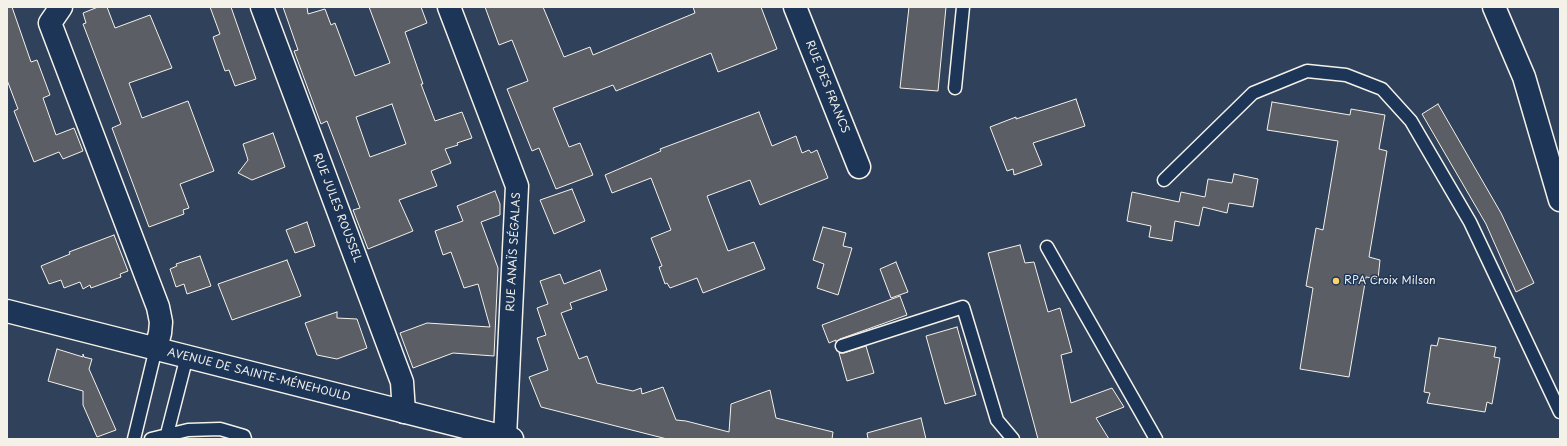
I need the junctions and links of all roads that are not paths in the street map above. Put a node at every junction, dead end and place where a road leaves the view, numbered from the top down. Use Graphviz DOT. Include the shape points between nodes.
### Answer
graph roads {
  1 [pos="61,7"];
  2 [pos="262,7"];
  3 [pos="448,7"];
  4 [pos="796,7"];
  5 [pos="963,7"];
  6 [pos="1494,7"];
  7 [pos="955,88"];
  8 [pos="860,167"];
  9 [pos="1164,180"];
  10 [pos="1560,200"];
  11 [pos="1047,247"];
  12 [pos="7,310"];
  13 [pos="842,346"];
  14 [pos="156,348"];
  15 [pos="187,356"];
  16 [pos="404,412"];
  17 [pos="1560,412"];
  18 [pos="167,434"];
  19 [pos="508,438"];
  20 [pos="134,439"];
  21 [pos="151,439"];
  22 [pos="245,439"];
  23 [pos="1013,439"];
  24 [pos="1156,439"];
  1 -- 14 [label="street" via="50,23 158,307 161,328"];
  2 -- 16 [label="street, RUE JULES ROUSSEL" via="402,382"];
  3 -- 19 [label="street, RUE ANAÏS SÉGALAS" via="517,186"];
  4 -- 8 [label="street, RUE DES FRANCS"];
  5 -- 7 [label="lane"];
  6 -- 10 [label="street" via="1524,77"];
  9 -- 17 [label="lane" via="1254,93 1307,71 1346,75 1382,89 1411,121 1470,222"];
  11 -- 24 [label="lane"];
  12 -- 14 [label="street, AVENUE DE SAINTE-MÉNEHOULD"];
  13 -- 23 [label="lane" via="963,307 997,420"];
  14 -- 15 [label="street, AVENUE DE SAINTE-MÉNEHOULD"];
  14 -- 20 [label="lane"];
  15 -- 16 [label="street, AVENUE DE SAINTE-MÉNEHOULD"];
  15 -- 18 [label="lane"];
  16 -- 19 [label="street, AVENUE DE SAINTE-MÉNEHOULD"];
  18 -- 21 [label="lane"];
  18 -- 22 [label="lane" via="188,430 220,429 244,436"];
}
